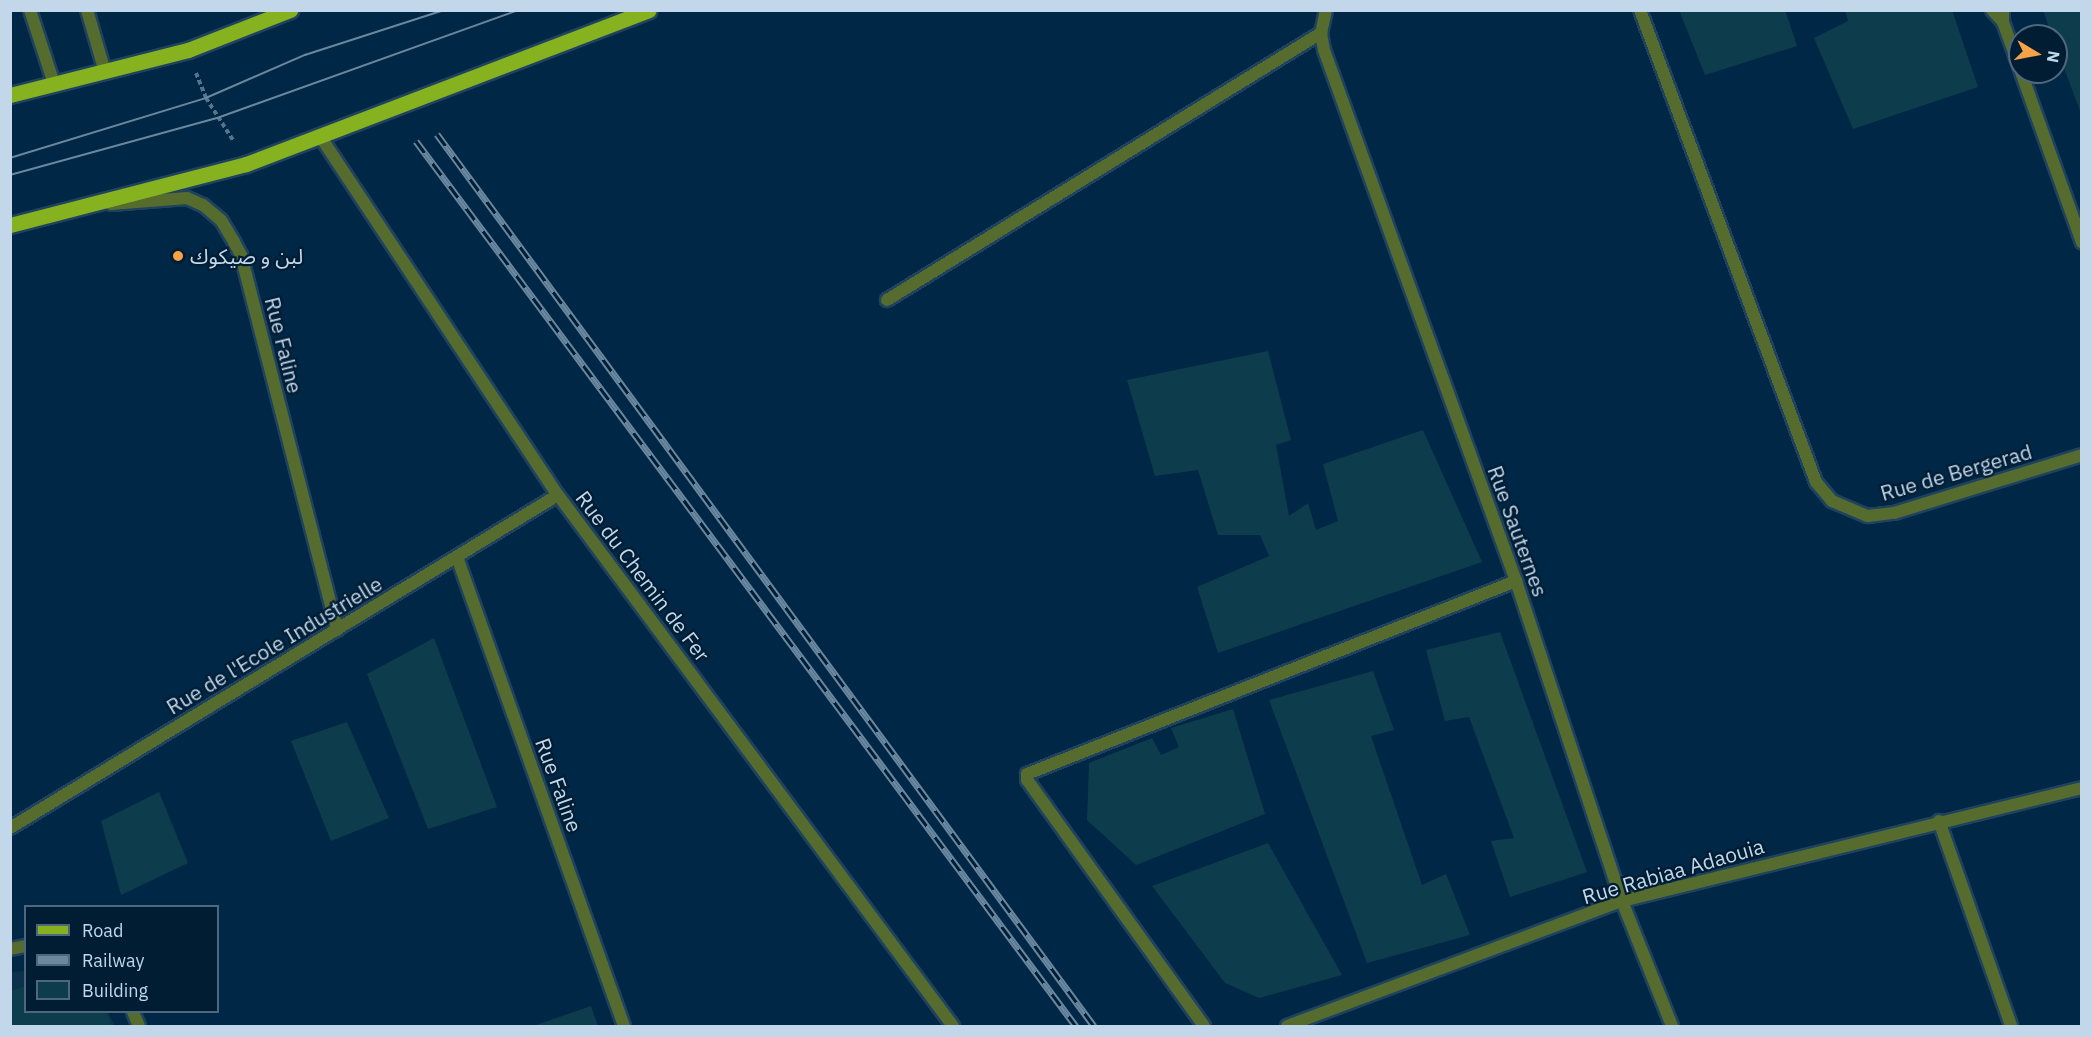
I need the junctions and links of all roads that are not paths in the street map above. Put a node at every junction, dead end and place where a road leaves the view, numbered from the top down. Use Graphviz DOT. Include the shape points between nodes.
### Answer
graph roads {
  1 [pos="30,10"];
  2 [pos="87,10"];
  3 [pos="290,10"];
  4 [pos="1326,10"];
  5 [pos="1640,10"];
  6 [pos="1992,10"];
  7 [pos="643,11"];
  8 [pos="265,14"];
  9 [pos="2003,16"];
  10 [pos="2008,31"];
  11 [pos="1322,33"];
  12 [pos="105,72"];
  13 [pos="54,84"];
  14 [pos="2026,84"];
  15 [pos="10,95"];
  16 [pos="320,136"];
  17 [pos="77,206"];
  18 [pos="10,225"];
  19 [pos="2082,242"];
  20 [pos="886,300"];
  21 [pos="2082,455"];
  22 [pos="558,495"];
  23 [pos="457,557"];
  24 [pos="1516,581"];
  25 [pos="337,630"];
  26 [pos="2082,788"];
  27 [pos="1939,821"];
  28 [pos="10,828"];
  29 [pos="1622,901"];
  30 [pos="624,1026"];
  31 [pos="953,1026"];
  32 [pos="1204,1026"];
  33 [pos="1287,1026"];
  34 [pos="1672,1026"];
  35 [pos="2012,1026"];
  1 -- 13 [label="street"];
  2 -- 12 [label="street"];
  3 -- 8 [label="main road"];
  4 -- 11 [label="street, Rue Sauternes"];
  5 -- 21 [label="street, Rue de Bergerad" via="1816,482 1832,501 1868,516 1894,513"];
  6 -- 9 [label="street"];
  7 -- 16 [label="main road"];
  8 -- 12 [label="main road" via="188,50"];
  9 -- 10 [label="street"];
  11 -- 20 [label="street"];
  11 -- 24 [label="street, Rue Sauternes" via="1324,50"];
  12 -- 13 [label="main road"];
  13 -- 15 [label="main road"];
  14 -- 19 [label="street"];
  16 -- 17 [label="main road" via="246,164"];
  16 -- 22 [label="street, Rue du Chemin de Fer"];
  17 -- 18 [label="main road"];
  17 -- 25 [label="street, Rue Faline" via="187,198 221,220 241,255"];
  22 -- 23 [label="street, Rue de l'Ecole Industrielle"];
  22 -- 31 [label="street, Rue du Chemin de Fer"];
  23 -- 25 [label="street, Rue de l'Ecole Industrielle"];
  23 -- 30 [label="street, Rue Faline"];
  24 -- 29 [label="street, Rue Sauternes"];
  24 -- 32 [label="street" via="1027,774 1027,780"];
  25 -- 28 [label="street, Rue de l'Ecole Industrielle"];
  26 -- 27 [label="street, Rue Rabiaa Adaouia"];
  27 -- 29 [label="street, Rue Rabiaa Adaouia"];
  27 -- 35 [label="street"];
  29 -- 33 [label="street, Rue Rabiaa Adaouia"];
  29 -- 34 [label="street, Rue Sauternes"];
}
